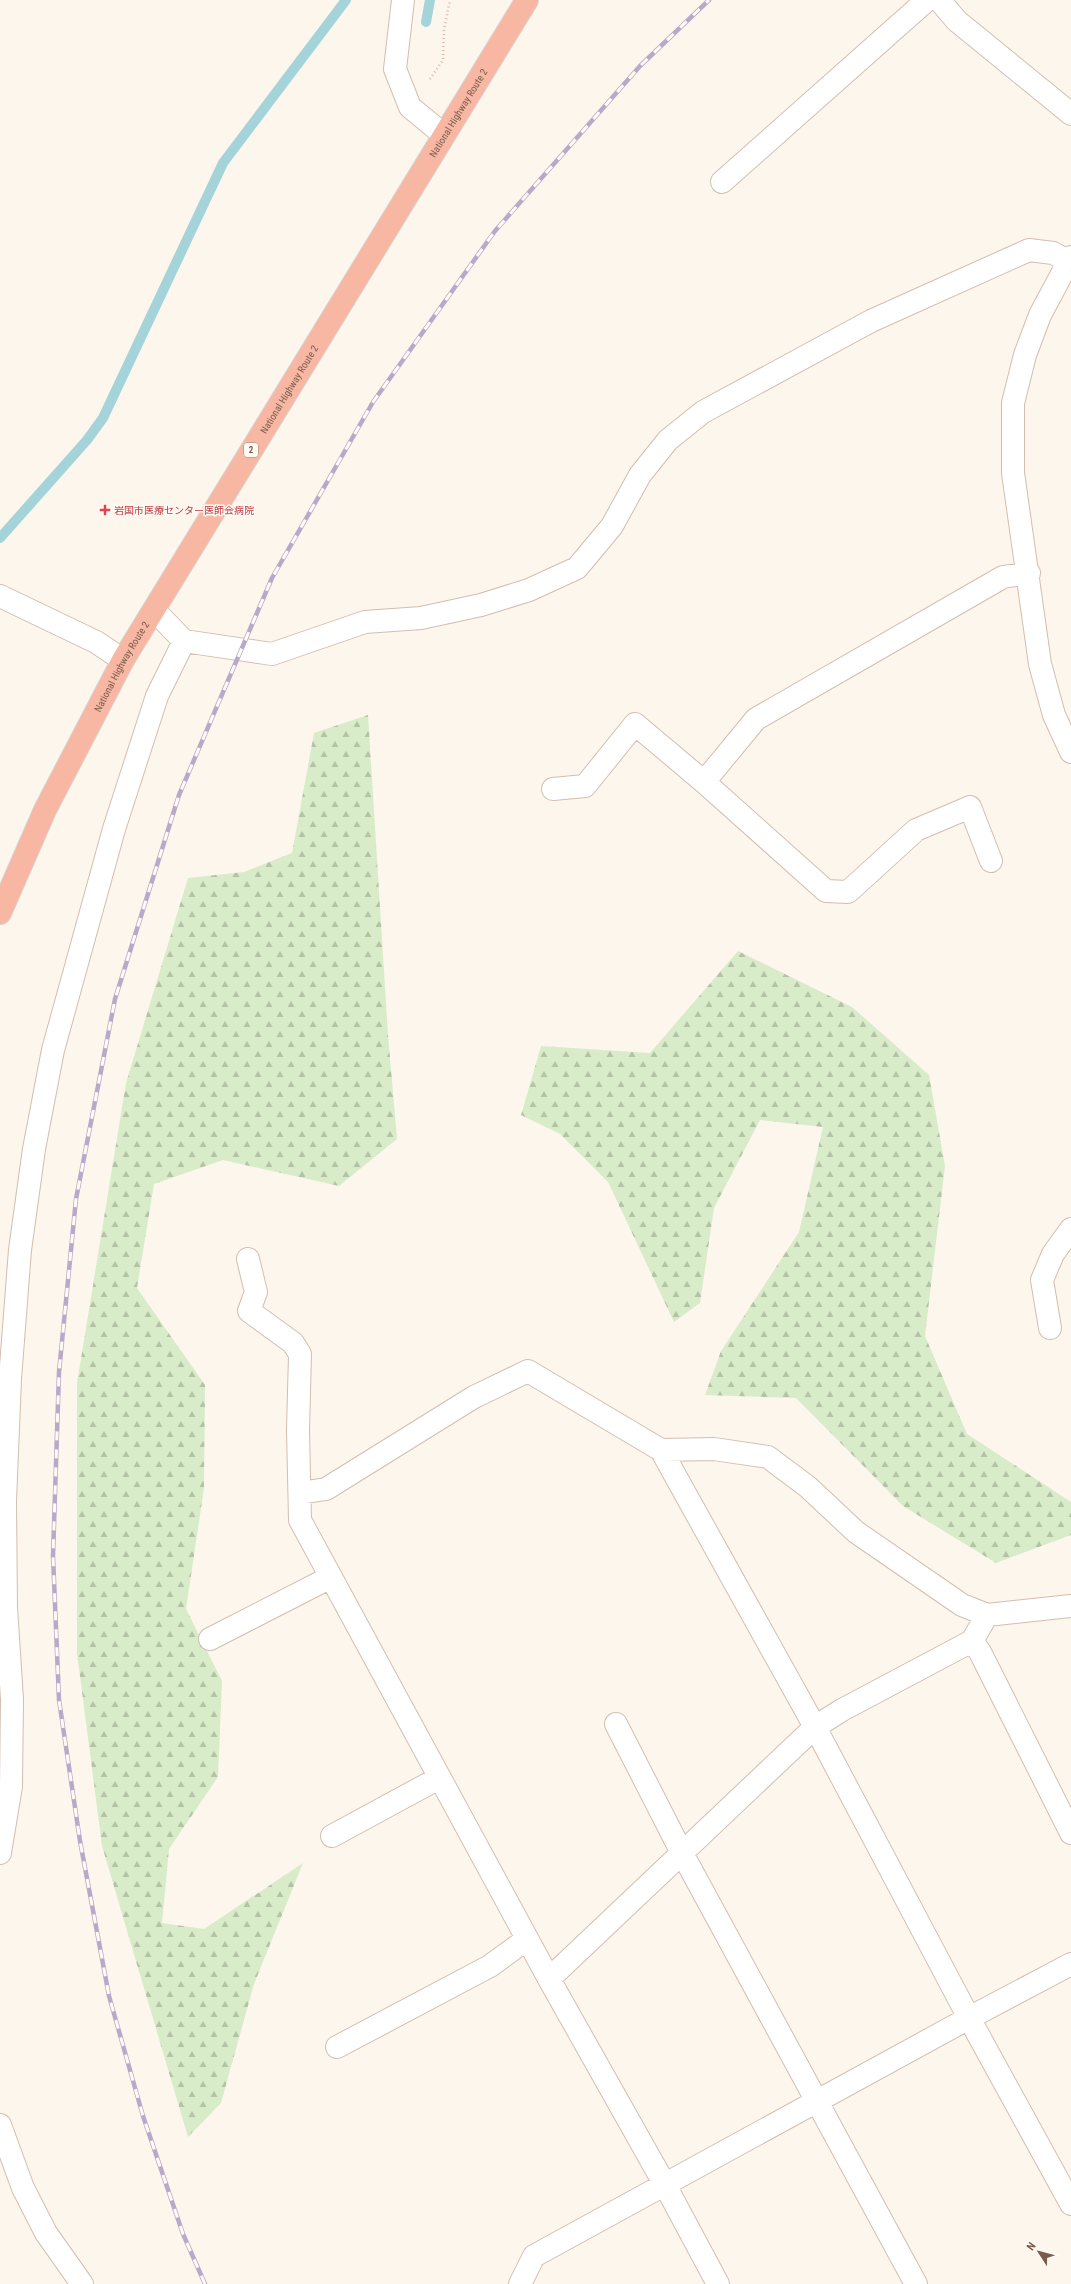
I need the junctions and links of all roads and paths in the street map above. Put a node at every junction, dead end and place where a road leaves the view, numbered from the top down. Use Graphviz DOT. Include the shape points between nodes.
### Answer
graph roads {
  1 [pos="403,0"];
  2 [pos="450,0"];
  3 [pos="526,0"];
  4 [pos="926,0"];
  5 [pos="939,0"];
  6 [pos="410,107"];
  7 [pos="1071,114"];
  8 [pos="444,135"];
  9 [pos="722,182"];
  10 [pos="1070,259"];
  11 [pos="1029,573"];
  12 [pos="0,596"];
  13 [pos="154,610"];
  14 [pos="184,641"];
  15 [pos="123,660"];
  16 [pos="1071,752"];
  17 [pos="704,782"];
  18 [pos="553,789"];
  19 [pos="991,861"];
  20 [pos="0,913"];
  21 [pos="1071,1229"];
  22 [pos="248,1259"];
  23 [pos="1050,1328"];
  24 [pos="661,1450"];
  25 [pos="300,1493"];
  26 [pos="331,1577"];
  27 [pos="1071,1606"];
  28 [pos="987,1615"];
  29 [pos="210,1640"];
  30 [pos="972,1641"];
  31 [pos="616,1724"];
  32 [pos="815,1727"];
  33 [pos="439,1778"];
  34 [pos="1071,1833"];
  35 [pos="332,1836"];
  36 [pos="0,1853"];
  37 [pos="682,1853"];
  38 [pos="527,1939"];
  39 [pos="1071,1964"];
  40 [pos="549,1979"];
  41 [pos="969,2018"];
  42 [pos="338,2047"];
  43 [pos="816,2102"];
  44 [pos="0,2125"];
  45 [pos="665,2185"];
  46 [pos="1071,2204"];
  47 [pos="82,2284"];
  48 [pos="520,2284"];
  49 [pos="718,2284"];
  50 [pos="916,2284"];
  1 -- 6 [label="street" via="395,69"];
  2 -- 6 [label="path" via="444,30 443,60"];
  3 -- 8 [label="highway, National Highway Route 2 / 2"];
  4 -- 9 [label="street"];
  5 -- 7 [label="street" via="957,21"];
  6 -- 8 [label="street"];
  8 -- 13 [label="highway, National Highway Route 2 / 2"];
  10 -- 11 [label="street" via="1040,315 1025,355 1013,403 1013,473"];
  10 -- 14 [label="street" via="1029,250 871,321 703,412 668,440 640,475 612,526 578,568 529,590 481,605 421,618 365,622 272,654"];
  11 -- 16 [label="street" via="1040,664 1054,715"];
  11 -- 17 [label="street" via="1003,578 756,719"];
  12 -- 15 [label="street" via="96,642"];
  13 -- 14 [label="street"];
  13 -- 15 [label="highway, National Highway Route 2 / 2"];
  14 -- 36 [label="street" via="157,696 114,829 53,1050 34,1149 20,1250 10,1379 5,1501 6,1607 12,1715 10,1786"];
  15 -- 20 [label="highway, National Highway Route 2 / 2" via="45,810"];
  17 -- 18 [label="street" via="635,724 585,786"];
  17 -- 19 [label="street" via="826,891 848,892 916,830 970,807"];
  21 -- 23 [label="street" via="1053,1254 1042,1280"];
  22 -- 25 [label="street" via="256,1292 249,1311 293,1343 300,1354"];
  24 -- 25 [label="street" via="528,1371 474,1397 326,1488"];
  24 -- 28 [label="street" via="714,1449 768,1457 808,1487 856,1532 962,1605"];
  24 -- 32 [label="street"];
  25 -- 26 [label="street" via="300,1520"];
  26 -- 29 [label="street"];
  26 -- 33 [label="street"];
  27 -- 28 [label="street"];
  28 -- 30 [label="street"];
  30 -- 32 [label="street"];
  30 -- 34 [label="street" via="980,1652"];
  31 -- 37 [label="street"];
  32 -- 37 [label="street"];
  32 -- 41 [label="street"];
  33 -- 35 [label="street"];
  33 -- 38 [label="street"];
  37 -- 40 [label="street"];
  37 -- 43 [label="street"];
  38 -- 40 [label="street"];
  38 -- 42 [label="street" via="490,1966"];
  39 -- 41 [label="street"];
  40 -- 45 [label="street"];
  41 -- 43 [label="street"];
  41 -- 46 [label="street"];
  43 -- 45 [label="street"];
  43 -- 50 [label="street"];
  44 -- 47 [label="street" via="23,2188 46,2233"];
  45 -- 48 [label="street" via="534,2256"];
  45 -- 49 [label="street"];
}
